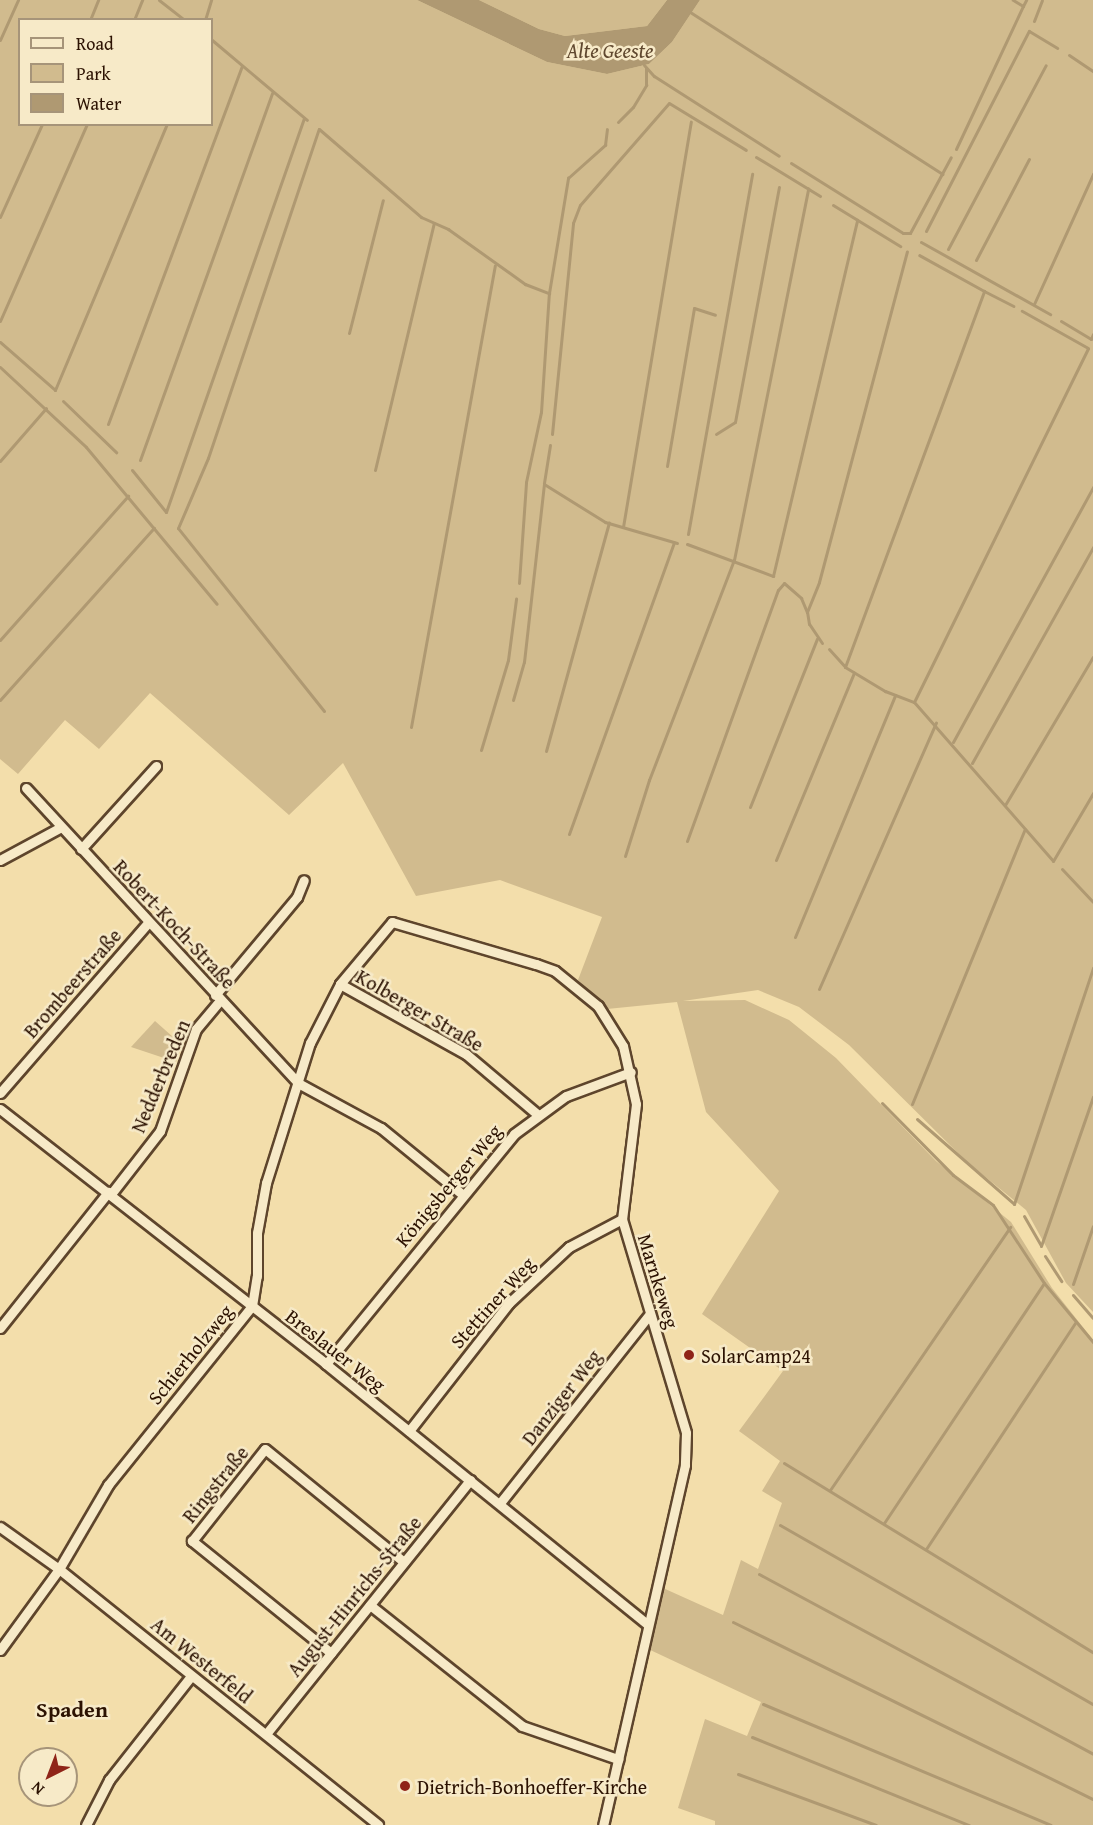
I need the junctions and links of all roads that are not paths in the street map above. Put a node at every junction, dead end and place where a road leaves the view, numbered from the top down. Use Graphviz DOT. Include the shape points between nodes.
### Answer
graph roads {
  1 [pos="156,766"];
  2 [pos="26,788"];
  3 [pos="61,828"];
  4 [pos="81,849"];
  5 [pos="0,861"];
  6 [pos="304,880"];
  7 [pos="392,922"];
  8 [pos="148,923"];
  9 [pos="340,984"];
  10 [pos="218,998"];
  11 [pos="631,1072"];
  12 [pos="298,1083"];
  13 [pos="0,1093"];
  14 [pos="537,1113"];
  15 [pos="2,1115"];
  16 [pos="110,1193"];
  17 [pos="462,1194"];
  18 [pos="622,1219"];
  19 [pos="252,1306"];
  20 [pos="650,1314"];
  21 [pos="0,1328"];
  22 [pos="326,1364"];
  23 [pos="409,1431"];
  24 [pos="470,1480"];
  25 [pos="500,1503"];
  26 [pos="0,1527"];
  27 [pos="11,1536"];
  28 [pos="0,1537"];
  29 [pos="404,1562"];
  30 [pos="59,1569"];
  31 [pos="370,1605"];
  32 [pos="647,1624"];
  33 [pos="0,1650"];
  34 [pos="331,1653"];
  35 [pos="191,1676"];
  36 [pos="266,1734"];
  37 [pos="618,1759"];
  38 [pos="86,1825"];
  39 [pos="378,1825"];
  40 [pos="603,1825"];
  1 -- 4 [label="street"];
  2 -- 3 [label="street, Robert-Koch-Straße"];
  3 -- 4 [label="street, Robert-Koch-Straße"];
  3 -- 5 [label="street"];
  4 -- 8 [label="street, Robert-Koch-Straße"];
  6 -- 10 [label="street, Nedderbreden" via="297,897"];
  7 -- 9 [label="street, Schierholzweg"];
  7 -- 11 [label="street, Marnkeweg" via="555,971 598,1006 623,1046"];
  8 -- 10 [label="street, Robert-Koch-Straße"];
  8 -- 13 [label="street, Brombeerstraße"];
  9 -- 12 [label="street, Schierholzweg" via="310,1043"];
  9 -- 14 [label="street, Kolberger Straße" via="466,1054"];
  10 -- 12 [label="street, Robert-Koch-Straße"];
  10 -- 16 [label="street, Nedderbreden" via="195,1029 160,1131"];
  11 -- 14 [label="street, Königsberger Weg" via="566,1096"];
  11 -- 18 [label="street, Marnkeweg" via="636,1104"];
  12 -- 17 [label="street, Robert-Koch-Straße" via="381,1128"];
  12 -- 19 [label="street, Schierholzweg" via="260,1207"];
  14 -- 17 [label="street, Königsberger Weg" via="492,1156"];
  15 -- 16 [label="street, Breslauer Weg"];
  16 -- 19 [label="street, Breslauer Weg"];
  16 -- 21 [label="street, Nedderbreden"];
  17 -- 22 [label="street, Königsberger Weg"];
  18 -- 20 [label="street, Marnkeweg"];
  18 -- 23 [label="street, Stettiner Weg" via="569,1247 509,1303"];
  19 -- 22 [label="street, Breslauer Weg"];
  19 -- 30 [label="street, Schierholzweg" via="108,1485"];
  20 -- 25 [label="street, Danziger Weg"];
  20 -- 32 [label="street, Marnkeweg" via="683,1413 687,1446"];
  22 -- 23 [label="street, Breslauer Weg"];
  23 -- 24 [label="street, Breslauer Weg"];
  24 -- 25 [label="street, Breslauer Weg"];
  24 -- 29 [label="street, August-Hinrichs-Straße"];
  25 -- 32 [label="street, Breslauer Weg"];
  26 -- 27 [label="street, Am Westerfeld"];
  27 -- 28 [label="street"];
  27 -- 30 [label="street, Am Westerfeld"];
  29 -- 31 [label="street, August-Hinrichs-Straße"];
  29 -- 34 [label="street, Ringstraße" via="265,1449 192,1541"];
  30 -- 33 [label="street, Schierholzweg"];
  30 -- 35 [label="street, Am Westerfeld"];
  31 -- 34 [label="street, August-Hinrichs-Straße"];
  31 -- 37 [label="street" via="522,1726"];
  32 -- 37 [label="street, Marnkeweg"];
  34 -- 36 [label="street, August-Hinrichs-Straße"];
  35 -- 36 [label="street, Am Westerfeld"];
  35 -- 38 [label="street" via="109,1780"];
  36 -- 39 [label="street, Am Westerfeld"];
  37 -- 40 [label="street, Marnkeweg"];
}
